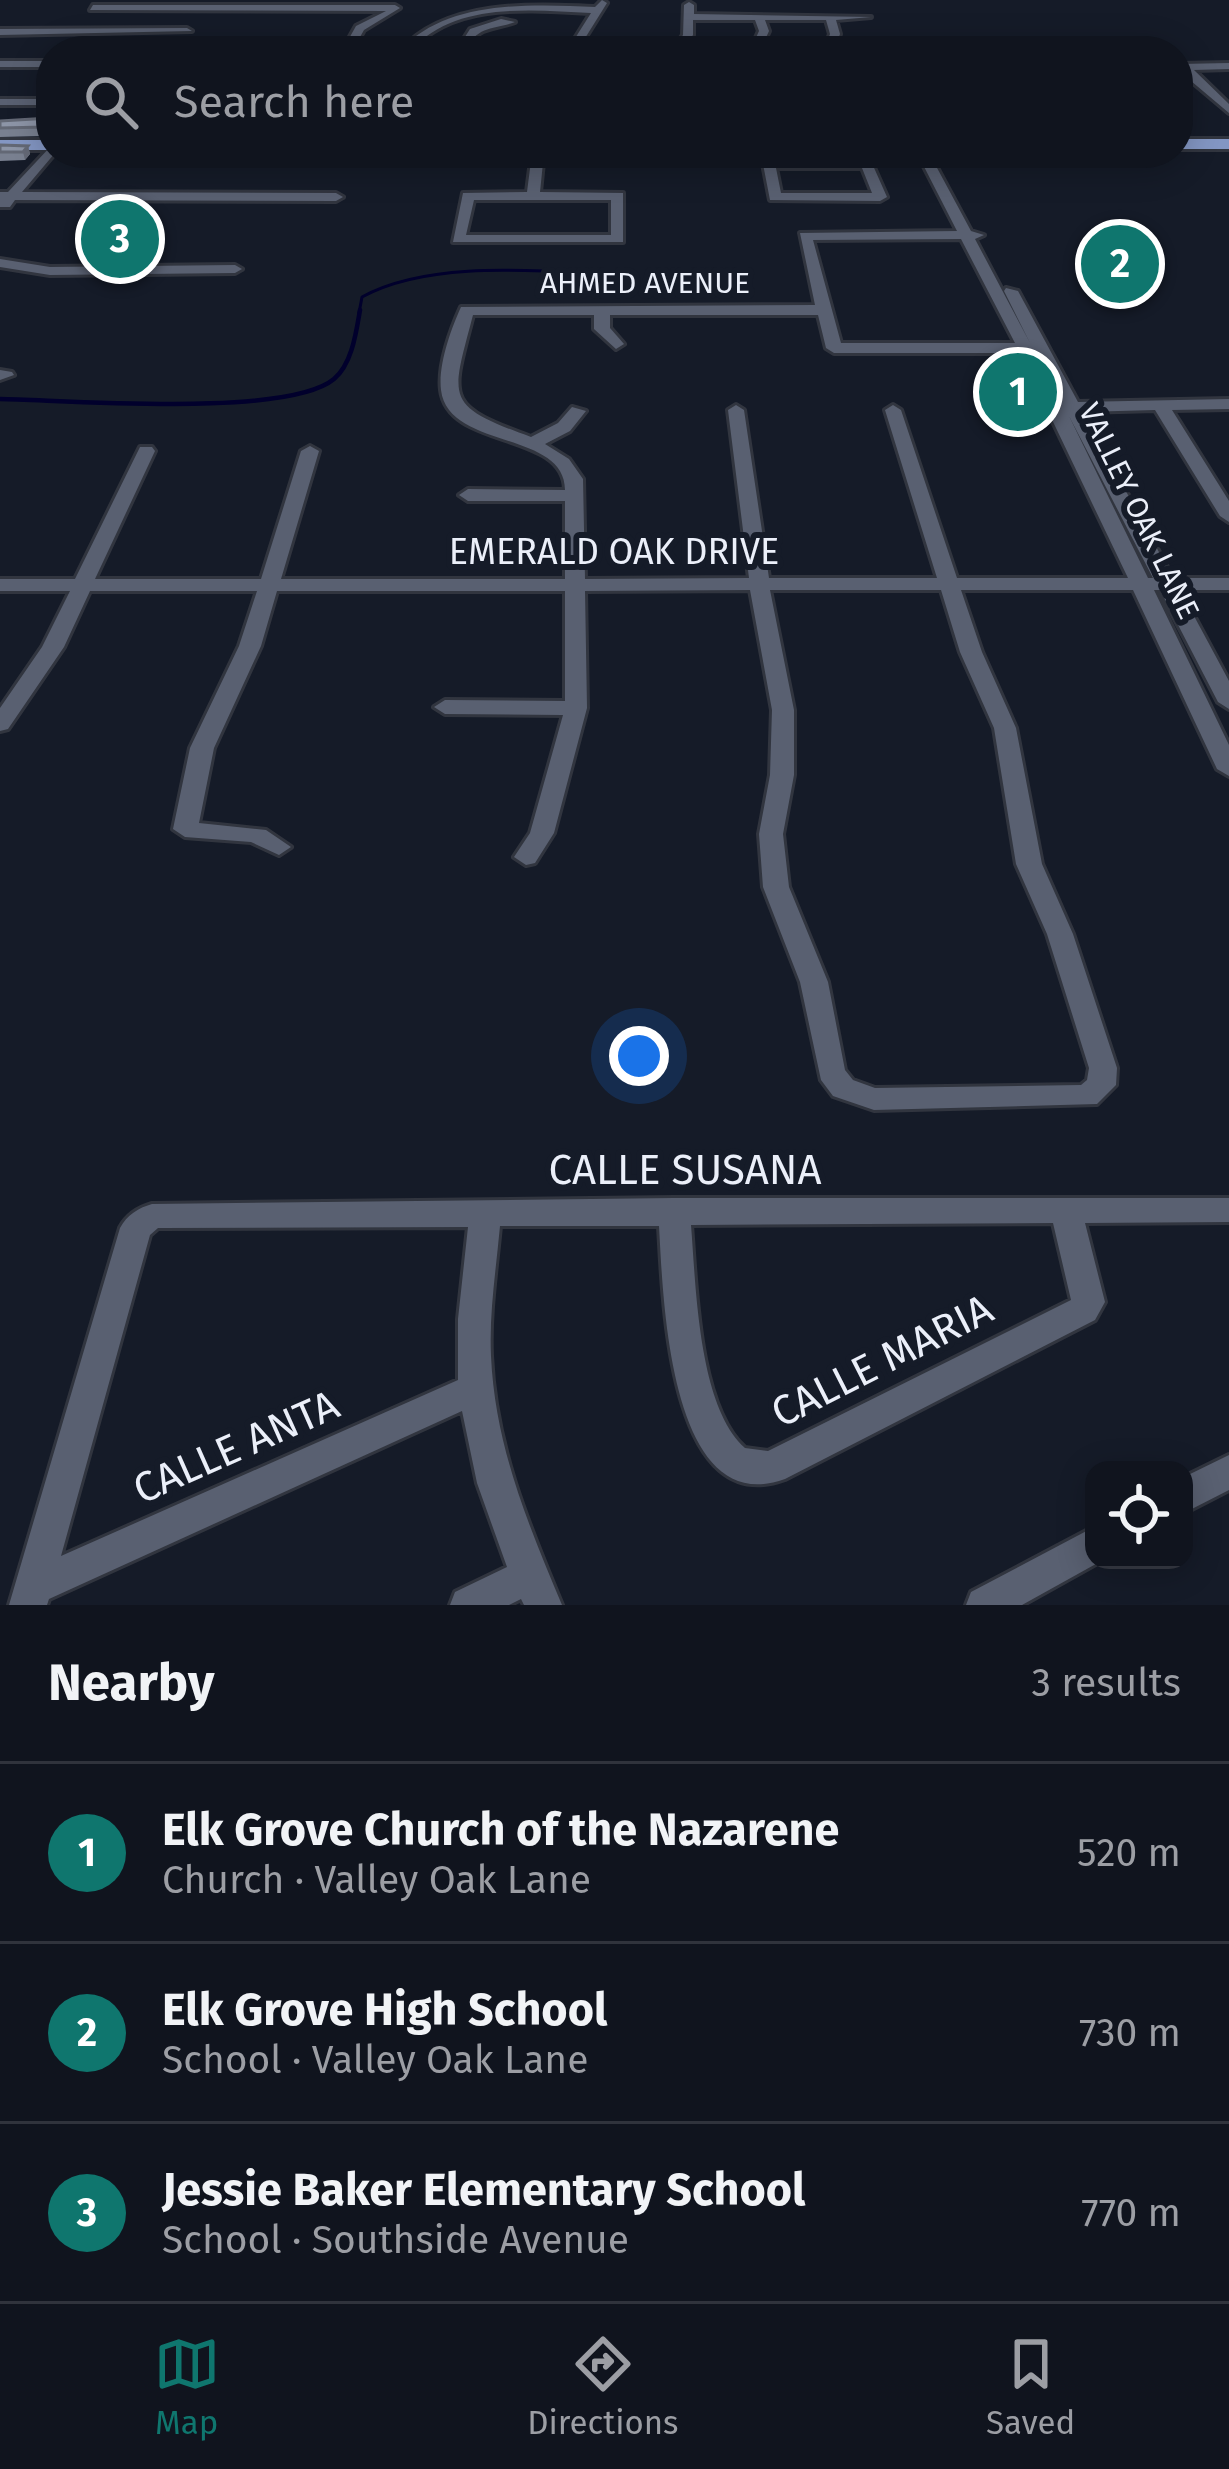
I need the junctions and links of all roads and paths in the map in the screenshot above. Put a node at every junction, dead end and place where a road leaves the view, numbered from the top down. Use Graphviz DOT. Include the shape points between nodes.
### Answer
graph roads {
  1 [pos="701,0"];
  2 [pos="97,4"];
  3 [pos="601,5"];
  4 [pos="398,9"];
  5 [pos="687,16"];
  6 [pos="759,16"];
  7 [pos="830,16"];
  8 [pos="866,16"];
  9 [pos="589,22"];
  10 [pos="0,32"];
  11 [pos="71,32"];
  12 [pos="121,32"];
  13 [pos="187,32"];
  14 [pos="117,36"];
  15 [pos="355,36"];
  16 [pos="412,36"];
  17 [pos="466,36"];
  18 [pos="581,36"];
  19 [pos="687,36"];
  20 [pos="762,36"];
  21 [pos="834,36"];
  22 [pos="0,64"];
  23 [pos="36,64"];
  24 [pos="1229,66"];
  25 [pos="1193,67"];
  26 [pos="1193,77"];
  27 [pos="0,102"];
  28 [pos="36,102"];
  29 [pos="1229,110"];
  30 [pos="1193,144"];
  31 [pos="1229,144"];
  32 [pos="0,145"];
  33 [pos="36,147"];
  34 [pos="36,164"];
  35 [pos="536,168"];
  36 [pos="772,168"];
  37 [pos="869,168"];
  38 [pos="932,168"];
  39 [pos="943,168"];
  40 [pos="6,196"];
  41 [pos="532,196"];
  42 [pos="335,197"];
  43 [pos="0,210"];
  44 [pos="973,235"];
  45 [pos="0,262"];
  46 [pos="235,269"];
  47 [pos="602,310"];
  48 [pos="824,310"];
  49 [pos="616,344"];
  50 [pos="1022,348"];
  51 [pos="1042,348"];
  52 [pos="1160,404"];
  53 [pos="1229,404"];
  54 [pos="1066,407"];
  55 [pos="736,410"];
  56 [pos="893,410"];
  57 [pos="578,411"];
  58 [pos="535,442"];
  59 [pos="146,451"];
  60 [pos="310,451"];
  61 [pos="468,495"];
  62 [pos="575,496"];
  63 [pos="1229,516"];
  64 [pos="760,584"];
  65 [pos="949,584"];
  66 [pos="1141,584"];
  67 [pos="1168,584"];
  68 [pos="1229,584"];
  69 [pos="0,585"];
  70 [pos="83,585"];
  71 [pos="269,585"];
  72 [pos="573,585"];
  73 [pos="1229,702"];
  74 [pos="446,707"];
  75 [pos="576,708"];
  76 [pos="0,724"];
  77 [pos="1229,769"];
  78 [pos="278,847"];
  79 [pos="526,857"];
  80 [pos="674,1210"];
  81 [pos="1066,1210"];
  82 [pos="1229,1210"];
  83 [pos="485,1214"];
  84 [pos="476,1388"];
  85 [pos="1229,1472"];
  86 [pos="1193,1491"];
  87 [pos="1085,1551"];
  88 [pos="536,1590"];
  89 [pos="31,1596"];
  90 [pos="469,1605"];
  91 [pos="986,1605"];
  1 -- 5 [label="street" via="687,6"];
  2 -- 4 [label="street"];
  2 -- 11 [label="street"];
  3 -- 9 [label="street"];
  3 -- 16 [label="street" via="463,10 422,22"];
  4 -- 15 [label="street"];
  5 -- 6 [label="street"];
  5 -- 19 [label="street"];
  6 -- 7 [label="street"];
  6 -- 20 [label="street"];
  7 -- 8 [label="street"];
  7 -- 21 [label="street"];
  9 -- 17 [label="street" via="485,24"];
  9 -- 18 [label="street"];
  10 -- 11 [label="street"];
  11 -- 12 [label="street"];
  12 -- 13 [label="street"];
  12 -- 14 [label="street"];
  22 -- 23 [label="street"];
  24 -- 25 [label="street"];
  26 -- 29 [label="street"];
  27 -- 28 [label="street"];
  30 -- 31 [label="main road"];
  32 -- 33 [label="main road"];
  34 -- 40 [label="street"];
  35 -- 41 [label="street"];
  36 -- 37 [label="street" via="775,197 880,197"];
  38 -- 44 [label="street, VALLEY OAK LANE"];
  39 -- 44 [label="street, VALLEY OAK LANE"];
  40 -- 42 [label="street"];
  40 -- 43 [label="street"];
  41 -- 41 [label="street" via="618,196 618,239 458,239 468,196"];
  44 -- 48 [label="street" via="806,236"];
  44 -- 50 [label="street, VALLEY OAK LANE"];
  44 -- 51 [label="street, VALLEY OAK LANE"];
  45 -- 46 [label="street" via="50,271"];
  47 -- 48 [label="street, AHMED AVENUE"];
  47 -- 49 [label="street" via="602,329"];
  47 -- 58 [label="street, AHMED AVENUE" via="466,310 451,398 474,421"];
  48 -- 50 [label="street" via="834,348"];
  50 -- 51 [label="street"];
  50 -- 54 [label="street, VALLEY OAK LANE"];
  51 -- 54 [label="street, VALLEY OAK LANE"];
  52 -- 53 [label="street"];
  52 -- 54 [label="street"];
  52 -- 63 [label="street"];
  54 -- 66 [label="street, VALLEY OAK LANE"];
  54 -- 67 [label="street, VALLEY OAK LANE"];
  55 -- 64 [label="street"];
  56 -- 65 [label="street"];
  57 -- 58 [label="street"];
  58 -- 62 [label="street" via="567,464"];
  59 -- 70 [label="street"];
  60 -- 71 [label="street"];
  61 -- 62 [label="street"];
  62 -- 72 [label="street"];
  64 -- 65 [label="street, EMERALD OAK DRIVE"];
  64 -- 65 [label="street" via="784,726 771,860 814,982 836,1081 874,1099 1087,1096 1101,1084 1103,1068 1029,864 1005,728"];
  64 -- 72 [label="street, EMERALD OAK DRIVE"];
  65 -- 66 [label="street, EMERALD OAK DRIVE"];
  66 -- 67 [label="street, EMERALD OAK DRIVE"];
  66 -- 77 [label="street, VALLEY OAK LANE"];
  67 -- 68 [label="street, EMERALD OAK DRIVE"];
  67 -- 73 [label="street, VALLEY OAK LANE"];
  69 -- 70 [label="street, EMERALD OAK DRIVE"];
  70 -- 71 [label="street, EMERALD OAK DRIVE"];
  70 -- 76 [label="street"];
  71 -- 72 [label="street, EMERALD OAK DRIVE"];
  71 -- 78 [label="street" via="202,748 185,830 257,835"];
  72 -- 75 [label="street"];
  74 -- 75 [label="street"];
  75 -- 79 [label="street" via="542,833"];
  80 -- 81 [label="street, CALLE SUSANA"];
  80 -- 81 [label="street, CALLE MARIA" via="682,1328 716,1444 742,1465 761,1468 1083,1310 1088,1302"];
  80 -- 83 [label="street, CALLE SUSANA"];
  81 -- 82 [label="street, CALLE SUSANA"];
  83 -- 84 [label="street"];
  83 -- 89 [label="street, CALLE SUSANA" via="160,1214 142,1221"];
  84 -- 88 [label="street" via="503,1511"];
  84 -- 89 [label="street, CALLE ANTA"];
  85 -- 86 [label="street"];
  87 -- 91 [label="street"];
  88 -- 90 [label="street"];
}
